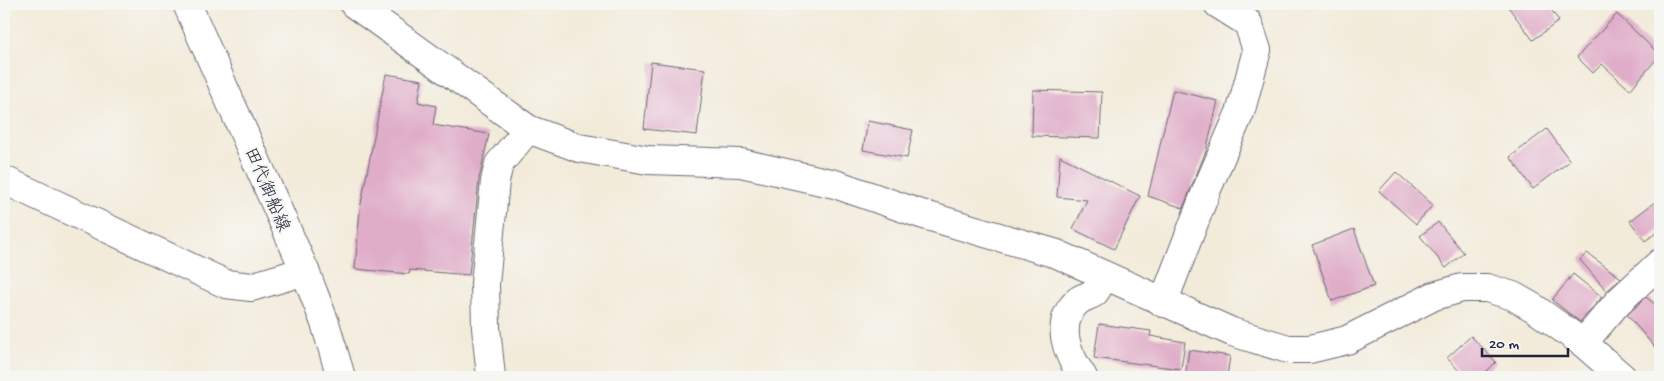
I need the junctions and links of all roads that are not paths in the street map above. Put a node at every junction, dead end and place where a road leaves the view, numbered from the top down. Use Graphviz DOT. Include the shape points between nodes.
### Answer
graph roads {
  1 [pos="187,4"];
  2 [pos="354,4"];
  3 [pos="1218,4"];
  4 [pos="528,129"];
  5 [pos="4,180"];
  6 [pos="1660,263"];
  7 [pos="305,271"];
  8 [pos="1104,276"];
  9 [pos="1163,303"];
  10 [pos="1583,343"];
  11 [pos="341,377"];
  12 [pos="490,377"];
  13 [pos="1083,377"];
  14 [pos="1622,377"];
  1 -- 7 [label="street, 田代御船線"];
  2 -- 4 [label="street"];
  3 -- 9 [label="street" via="1248,23 1256,50 1241,110"];
  4 -- 8 [label="street" via="589,150 648,160 741,163 835,184 921,214 1057,254"];
  4 -- 12 [label="street" via="499,164 495,181 485,284"];
  5 -- 7 [label="street" via="226,284 251,287"];
  6 -- 10 [label="street" via="1618,302"];
  7 -- 11 [label="street, 田代御船線"];
  8 -- 9 [label="street"];
  8 -- 13 [label="street" via="1094,292 1080,299 1068,313 1064,334 1067,352"];
  9 -- 10 [label="street" via="1268,345 1310,349 1346,340 1434,296 1462,288 1487,288 1513,296"];
  10 -- 14 [label="street"];
}
